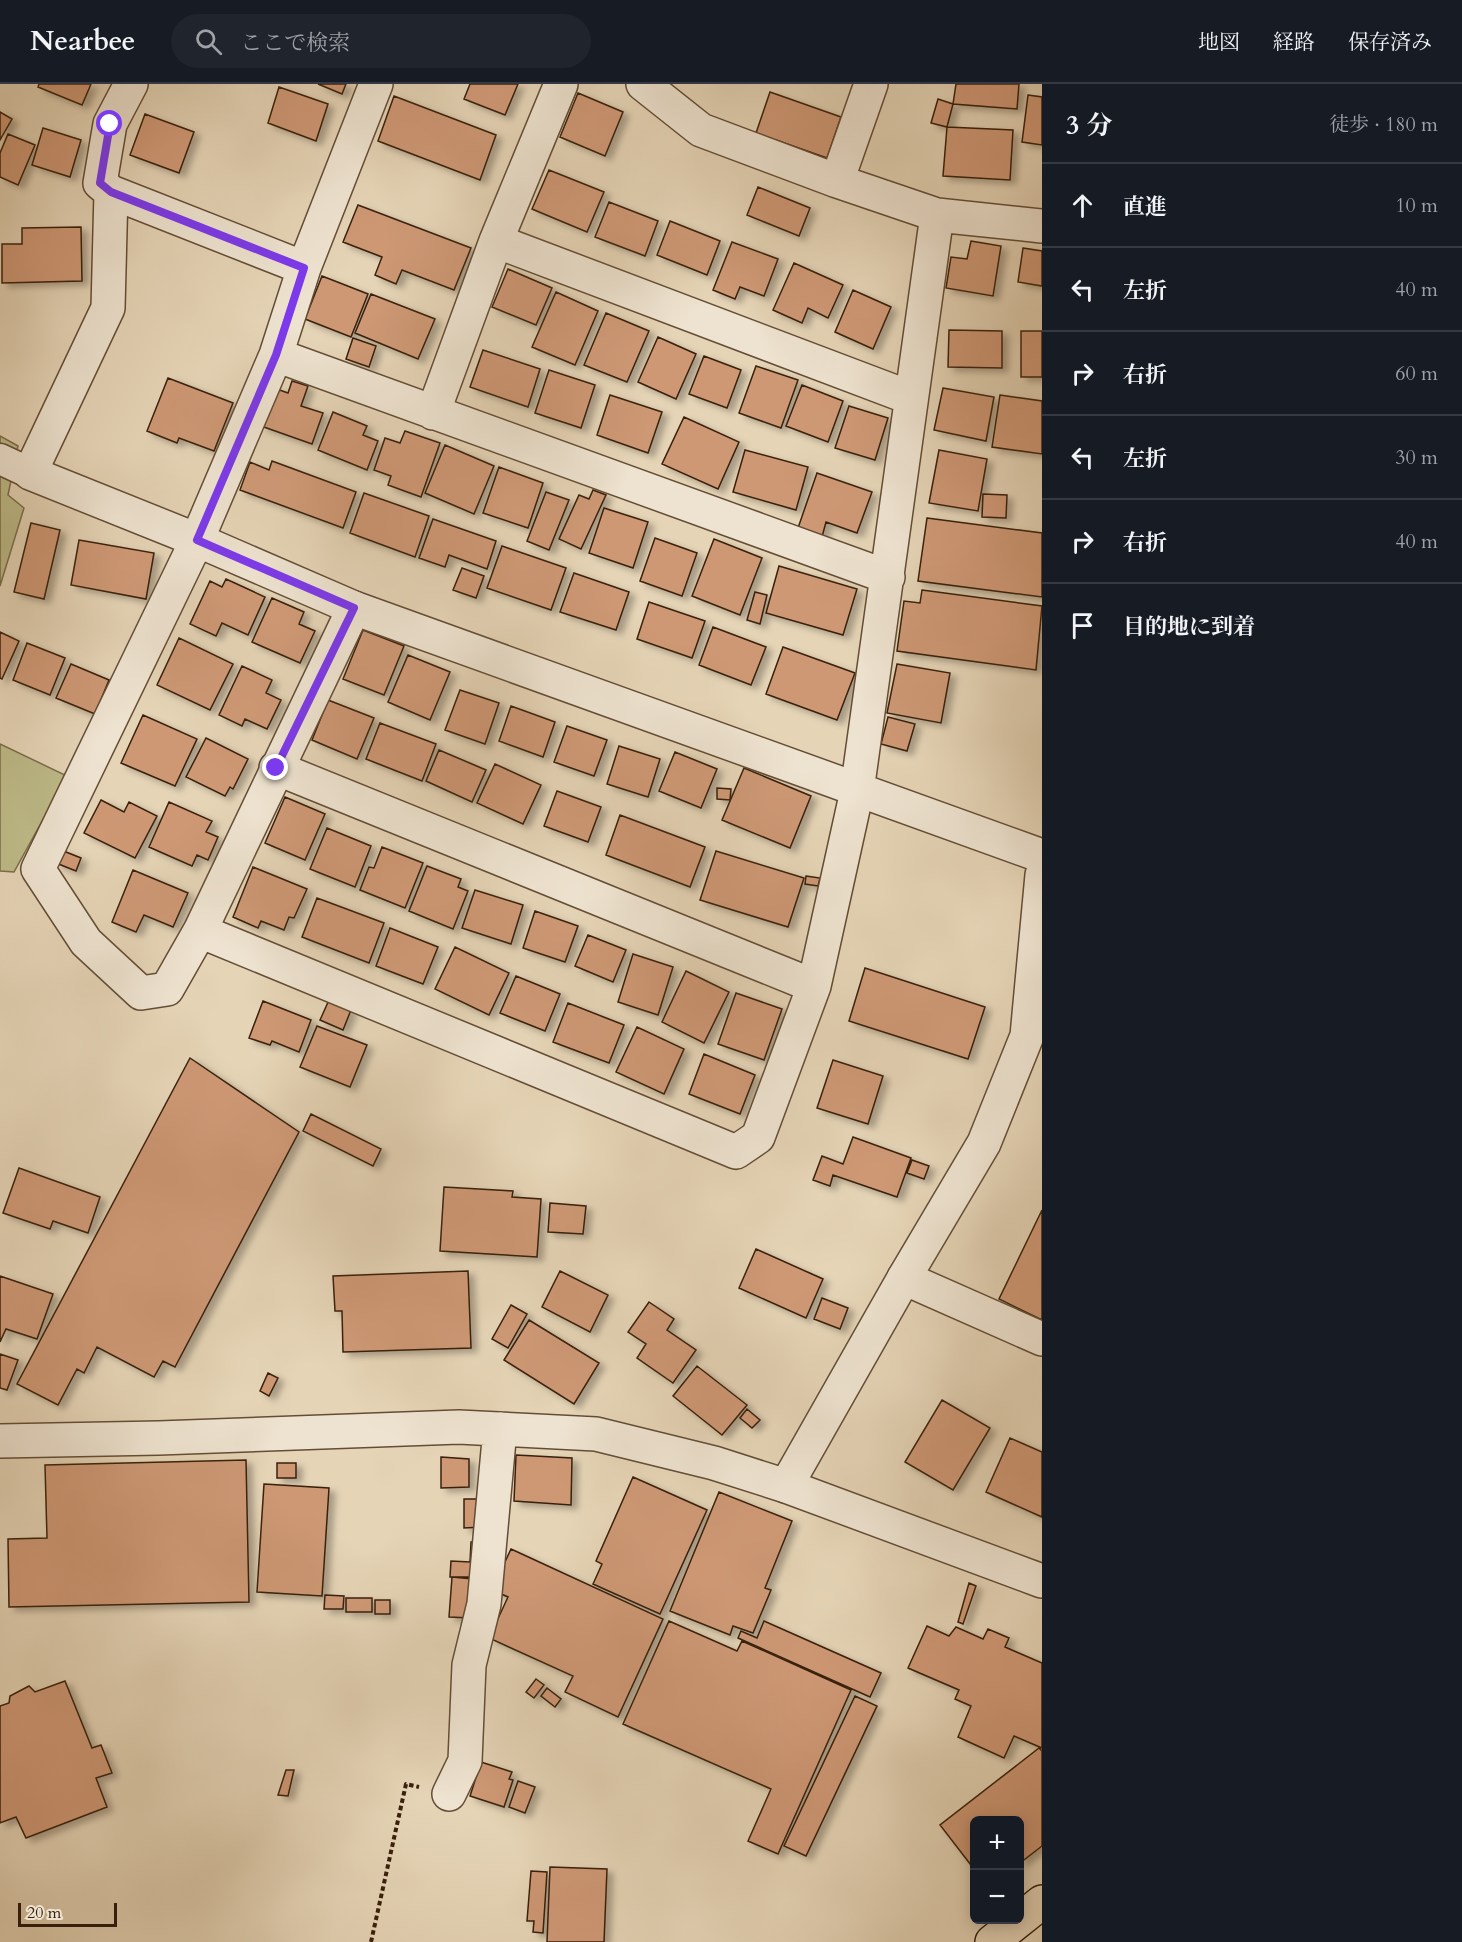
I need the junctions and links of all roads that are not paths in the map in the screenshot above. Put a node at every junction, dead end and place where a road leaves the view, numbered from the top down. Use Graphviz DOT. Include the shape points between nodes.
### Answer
graph roads {
  1 [pos="131,84"];
  2 [pos="376,84"];
  3 [pos="561,84"];
  4 [pos="643,84"];
  5 [pos="871,84"];
  6 [pos="837,181"];
  7 [pos="111,192"];
  8 [pos="937,216"];
  9 [pos="1042,226"];
  10 [pos="496,241"];
  11 [pos="304,268"];
  12 [pos="276,355"];
  13 [pos="911,398"];
  14 [pos="433,414"];
  15 [pos="0,459"];
  16 [pos="30,473"];
  17 [pos="197,540"];
  18 [pos="888,577"];
  19 [pos="354,608"];
  20 [pos="276,768"];
  21 [pos="857,791"];
  22 [pos="1042,856"];
  23 [pos="1042,875"];
  24 [pos="200,931"];
  25 [pos="814,986"];
  26 [pos="904,1278"];
  27 [pos="1042,1340"];
  28 [pos="500,1429"];
  29 [pos="0,1441"];
  30 [pos="786,1486"];
  31 [pos="1042,1581"];
  32 [pos="449,1794"];
  33 [pos="1042,1902"];
  34 [pos="992,1942"];
  1 -- 7 [label="street" via="110,124 100,183"];
  2 -- 11 [label="street"];
  3 -- 10 [label="street"];
  4 -- 6 [label="street" via="701,130"];
  5 -- 6 [label="street"];
  6 -- 8 [label="street"];
  7 -- 11 [label="street"];
  7 -- 16 [label="street" via="108,308"];
  8 -- 9 [label="street"];
  8 -- 13 [label="street"];
  10 -- 13 [label="street"];
  10 -- 14 [label="street"];
  11 -- 12 [label="street"];
  12 -- 14 [label="street"];
  12 -- 17 [label="street"];
  13 -- 18 [label="street"];
  14 -- 18 [label="street"];
  15 -- 16 [label="street"];
  16 -- 17 [label="street"];
  17 -- 19 [label="street"];
  17 -- 24 [label="street" via="38,870 86,942 141,993 166,989"];
  18 -- 21 [label="street"];
  19 -- 20 [label="street"];
  19 -- 21 [label="street"];
  20 -- 24 [label="street"];
  20 -- 25 [label="street"];
  21 -- 22 [label="street"];
  21 -- 25 [label="street"];
  23 -- 26 [label="street" via="1027,1036 984,1143"];
  24 -- 25 [label="street" via="736,1152 758,1137"];
  26 -- 27 [label="street"];
  26 -- 30 [label="street"];
  28 -- 29 [label="street"];
  28 -- 30 [label="street" via="596,1434 714,1463"];
  28 -- 32 [label="street" via="484,1604 469,1665 465,1761"];
  30 -- 31 [label="street"];
  33 -- 34 [label="main road"];
}
